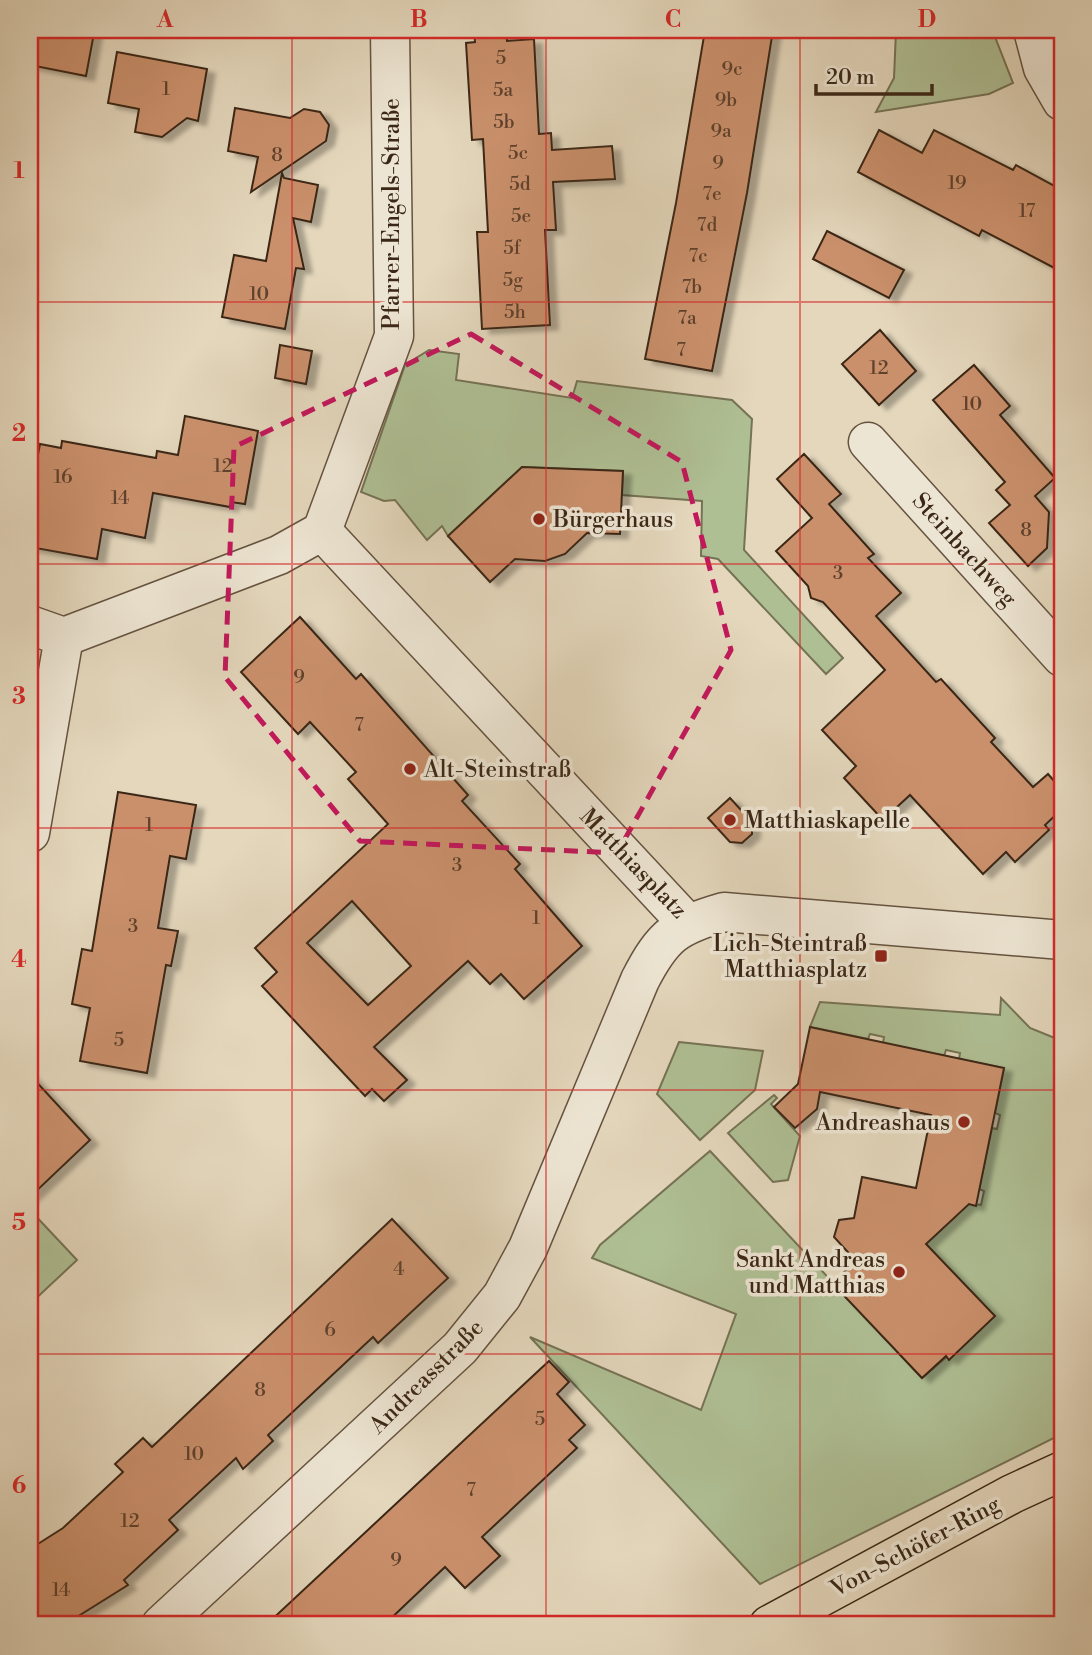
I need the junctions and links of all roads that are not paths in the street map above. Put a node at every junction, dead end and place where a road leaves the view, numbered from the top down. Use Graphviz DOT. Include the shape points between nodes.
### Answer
graph roads {
  1 [pos="390,30"];
  2 [pos="1033,30"];
  3 [pos="1062,101"];
  4 [pos="867,442"];
  5 [pos="322,531"];
  6 [pos="47,631"];
  7 [pos="1062,657"];
  8 [pos="30,833"];
  9 [pos="687,923"];
  10 [pos="1062,940"];
  11 [pos="1062,1471"];
  12 [pos="162,1625"];
  13 [pos="769,1625"];
  1 -- 5 [label="street, Pfarrer-Engels-Straße" via="394,335"];
  2 -- 3 [label="street" via="1043,68"];
  4 -- 7 [label="street, Steinbachweg"];
  5 -- 6 [label="street" via="279,555"];
  5 -- 9 [label="street, Matthiasplatz"];
  6 -- 8 [label="street"];
  9 -- 10 [label="street, Matthiasplatz" via="724,912"];
  9 -- 12 [label="street, Andreasstraße" via="656,949 640,980 528,1248 502,1296 460,1348"];
  11 -- 13 [label="main road, Von-Schöfer-Ring"];
}
